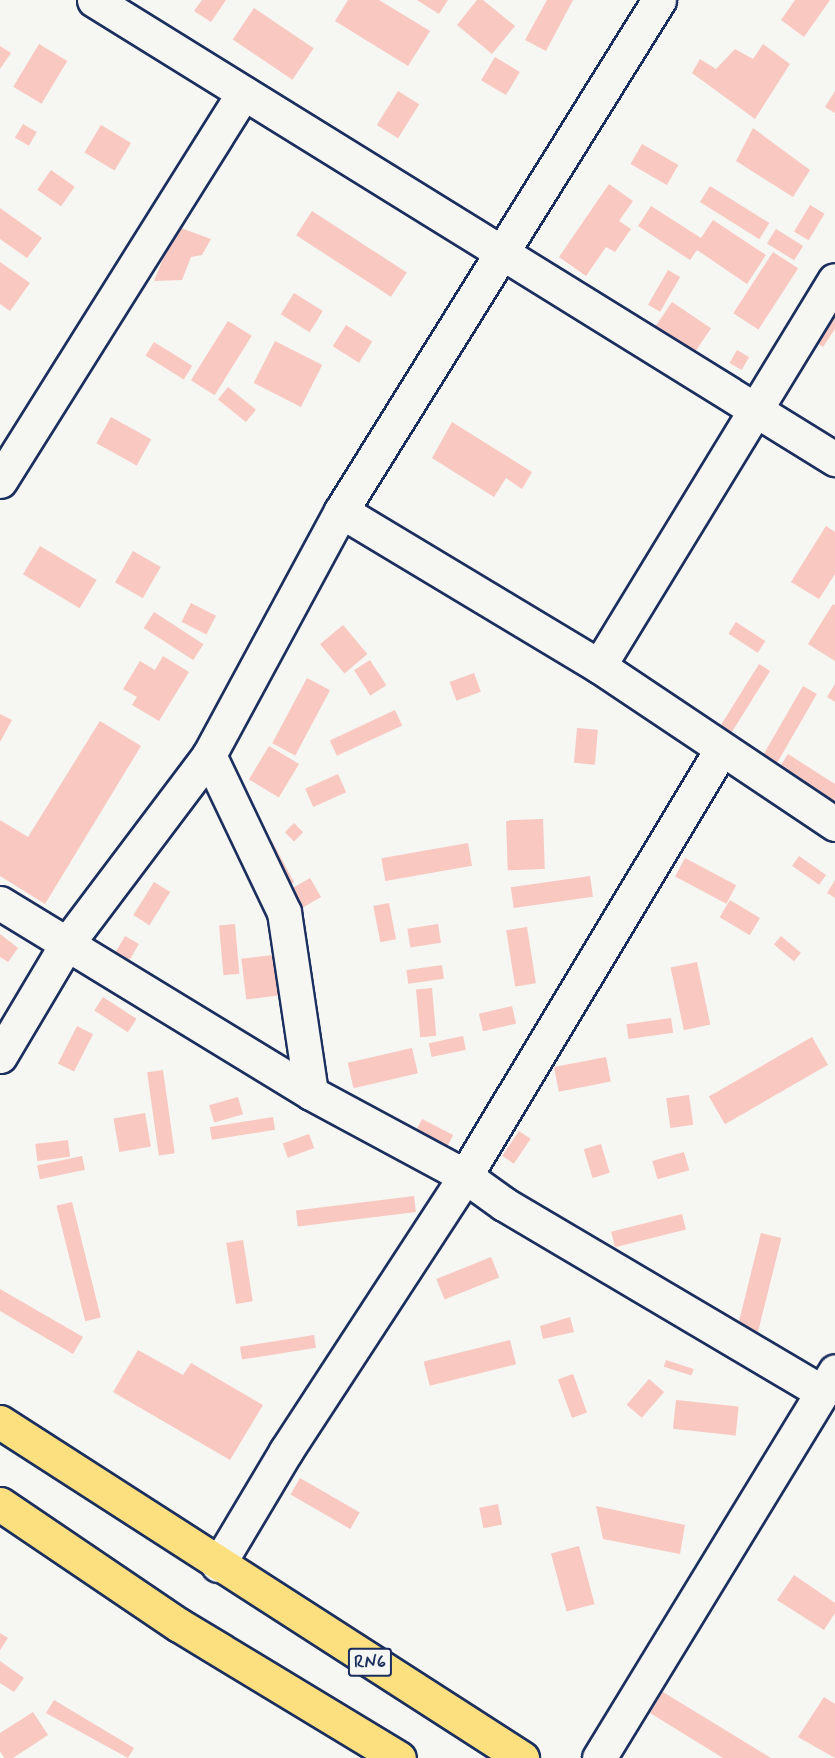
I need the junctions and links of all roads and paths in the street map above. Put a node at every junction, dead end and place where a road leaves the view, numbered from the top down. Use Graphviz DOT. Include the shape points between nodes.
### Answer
graph roads {
  1 [pos="94,0"];
  2 [pos="659,0"];
  3 [pos="243,93"];
  4 [pos="502,253"];
  5 [pos="835,280"];
  6 [pos="753,409"];
  7 [pos="835,459"];
  8 [pos="0,481"];
  9 [pos="341,511"];
  10 [pos="599,666"];
  11 [pos="722,749"];
  12 [pos="209,755"];
  13 [pos="835,824"];
  14 [pos="0,903"];
  15 [pos="66,945"];
  16 [pos="0,1056"];
  17 [pos="311,1094"];
  18 [pos="465,1176"];
  19 [pos="829,1381"];
  20 [pos="0,1422"];
  21 [pos="0,1504"];
  22 [pos="218,1566"];
  23 [pos="399,1758"];
  24 [pos="522,1758"];
  25 [pos="600,1758"];
  1 -- 3 [label="street"];
  2 -- 4 [label="street"];
  3 -- 4 [label="street"];
  3 -- 8 [label="street"];
  4 -- 6 [label="street"];
  4 -- 9 [label="street"];
  5 -- 6 [label="street"];
  6 -- 7 [label="street"];
  6 -- 10 [label="street"];
  9 -- 10 [label="street"];
  9 -- 12 [label="street"];
  10 -- 11 [label="street"];
  11 -- 13 [label="street"];
  11 -- 18 [label="street"];
  12 -- 15 [label="street"];
  12 -- 17 [label="street" via="284,912"];
  14 -- 15 [label="street"];
  15 -- 16 [label="street"];
  15 -- 17 [label="street"];
  17 -- 18 [label="street"];
  18 -- 19 [label="street" via="504,1204"];
  18 -- 22 [label="street" via="286,1452"];
  19 -- 25 [label="street"];
  20 -- 22 [label="highway, RN6"];
  21 -- 23 [label="highway" via="179,1625"];
  22 -- 24 [label="highway, RN6"];
}
